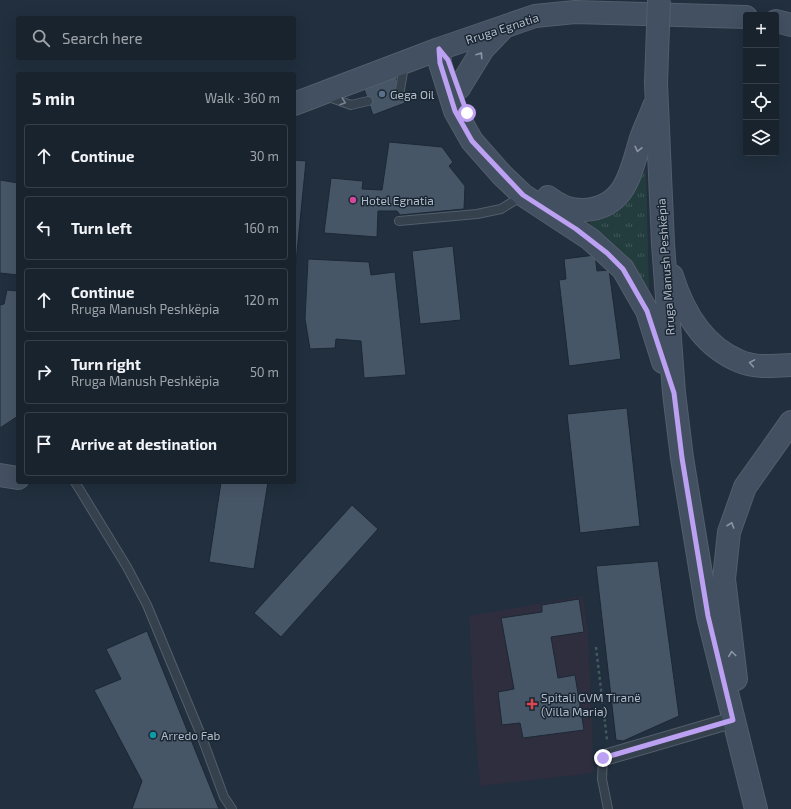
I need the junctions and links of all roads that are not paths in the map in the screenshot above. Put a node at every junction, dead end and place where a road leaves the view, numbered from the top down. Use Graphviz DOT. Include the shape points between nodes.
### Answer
graph roads {
  1 [pos="659,0"];
  2 [pos="743,17"];
  3 [pos="779,22"];
  4 [pos="506,24"];
  5 [pos="791,25"];
  6 [pos="439,49"];
  7 [pos="405,61"];
  8 [pos="459,88"];
  9 [pos="400,90"];
  10 [pos="656,92"];
  11 [pos="319,94"];
  12 [pos="368,101"];
  13 [pos="296,103"];
  14 [pos="455,111"];
  15 [pos="523,195"];
  16 [pos="399,221"];
  17 [pos="663,244"];
  18 [pos="791,364"];
  19 [pos="674,393"];
  20 [pos="791,422"];
  21 [pos="0,475"];
  22 [pos="16,478"];
  23 [pos="76,484"];
  24 [pos="733,720"];
  25 [pos="606,757"];
  26 [pos="232,809"];
  27 [pos="608,809"];
  28 [pos="756,809"];
  1 -- 10 [label="main road, Rruga Manush Peshkëpia, bridge"];
  2 -- 4 [label="main road, Rruga Egnatia" via="574,12 535,16"];
  3 -- 5 [label="main road"];
  4 -- 6 [label="main road, Rruga Egnatia"];
  8 -- 4 [label="main road, one-way" via="484,49"];
  6 -- 7 [label="main road, Rruga Egnatia"];
  6 -- 8 [label="main road" via="448,60"];
  6 -- 14 [label="main road" via="440,63"];
  7 -- 9 [label="lane"];
  7 -- 11 [label="main road, Rruga Egnatia"];
  7 -- 14 [label="main road" via="417,65 430,75"];
  10 -- 8 [label="main road, one-way" via="632,172 622,190 614,199 602,206 591,210 578,210 554,202 489,145 471,120"];
  10 -- 17 [label="main road, Rruga Manush Peshkëpia"];
  11 -- 12 [label="lane, one-way" via="351,105"];
  11 -- 13 [label="main road, Rruga Egnatia"];
  14 -- 15 [label="main road" via="472,141"];
  15 -- 16 [label="lane" via="501,209 476,214"];
  15 -- 19 [label="main road" via="590,239 623,269 647,311"];
  18 -- 17 [label="main road, one-way" via="769,366 739,361 711,344 694,325 678,295"];
  17 -- 19 [label="main road, Rruga Manush Peshkëpia"];
  19 -- 24 [label="main road, Rruga Manush Peshkëpia" via="708,616"];
  24 -- 20 [label="main road, one-way" via="736,684 724,579 729,532 745,487"];
  21 -- 22 [label="main road"];
  23 -- 26 [label="lane" via="147,605 224,797"];
  24 -- 25 [label="street"];
  24 -- 28 [label="main road, Rruga Manush Peshkëpia"];
  25 -- 27 [label="lane" via="602,779"];
}
